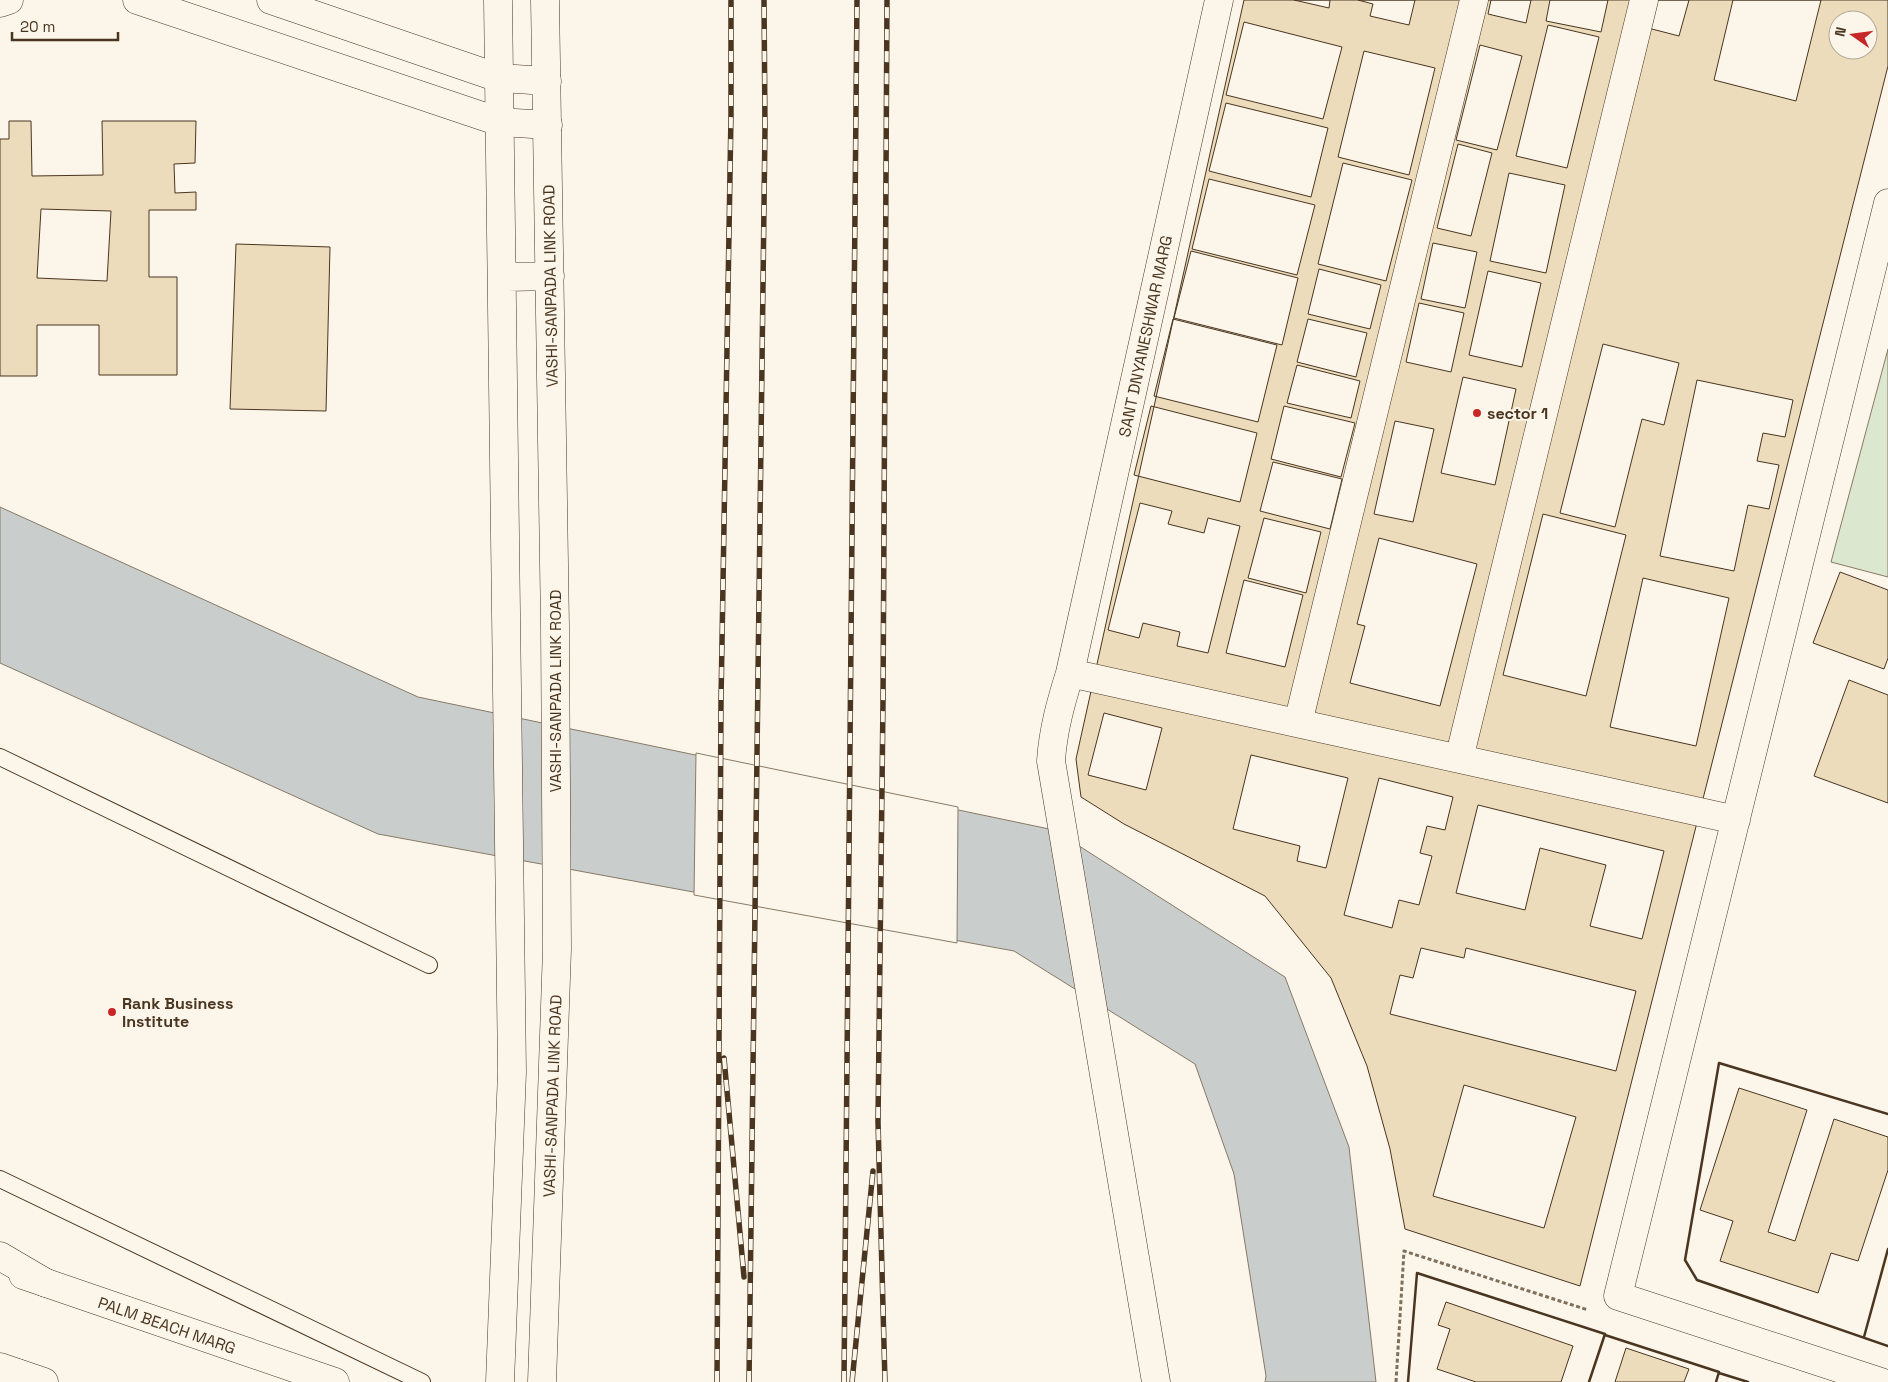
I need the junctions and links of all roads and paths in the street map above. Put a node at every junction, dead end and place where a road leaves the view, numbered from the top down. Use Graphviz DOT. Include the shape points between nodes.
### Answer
graph roads {
  1 [pos="10,0"];
  2 [pos="137,0"];
  3 [pos="271,0"];
  4 [pos="498,0"];
  5 [pos="546,0"];
  6 [pos="1219,0"];
  7 [pos="1474,0"];
  8 [pos="1644,0"];
  9 [pos="0,3"];
  10 [pos="499,78"];
  11 [pos="547,81"];
  12 [pos="500,122"];
  13 [pos="548,125"];
  14 [pos="1888,203"];
  15 [pos="550,276"];
  16 [pos="502,277"];
  17 [pos="1070,673"];
  18 [pos="1298,722"];
  19 [pos="0,757"];
  20 [pos="1460,759"];
  21 [pos="1736,820"];
  22 [pos="429,965"];
  23 [pos="0,1179"];
  24 [pos="0,1256"];
  25 [pos="0,1267"];
  26 [pos="46,1283"];
  27 [pos="1618,1296"];
  28 [pos="6,1370"];
  29 [pos="44,1382"];
  30 [pos="334,1382"];
  31 [pos="422,1382"];
  32 [pos="500,1382"];
  33 [pos="542,1382"];
  34 [pos="1156,1382"];
  35 [pos="1396,1382"];
  36 [pos="1881,1382"];
  1 -- 9 [label="main road"];
  2 -- 12 [label="main road"];
  3 -- 10 [label="main road"];
  4 -- 10 [label="main road"];
  5 -- 11 [label="main road, VASHI-SANPADA LINK ROAD"];
  6 -- 17 [label="main road, SANT DNYANESHWAR MARG"];
  7 -- 18 [label="main road"];
  8 -- 20 [label="main road"];
  10 -- 11 [label="main road"];
  10 -- 12 [label="main road"];
  11 -- 13 [label="main road, VASHI-SANPADA LINK ROAD"];
  12 -- 13 [label="main road"];
  12 -- 16 [label="main road"];
  13 -- 15 [label="main road, VASHI-SANPADA LINK ROAD"];
  14 -- 21 [label="main road"];
  15 -- 16 [label="main road"];
  15 -- 33 [label="main road, VASHI-SANPADA LINK ROAD" via="557,949"];
  16 -- 32 [label="main road" via="512,1072"];
  17 -- 18 [label="main road"];
  17 -- 34 [label="main road, SANT DNYANESHWAR MARG" via="1057,716 1052,761"];
  18 -- 20 [label="main road"];
  19 -- 22 [label="lane"];
  20 -- 21 [label="main road"];
  21 -- 27 [label="main road"];
  23 -- 31 [label="lane"];
  24 -- 26 [label="main road"];
  25 -- 26 [label="main road, PALM BEACH MARG"];
  26 -- 30 [label="main road, PALM BEACH MARG"];
  27 -- 35 [label="path" via="1598,1314 1404,1251"];
  27 -- 36 [label="main road"];
  28 -- 29 [label="main road"];
}
